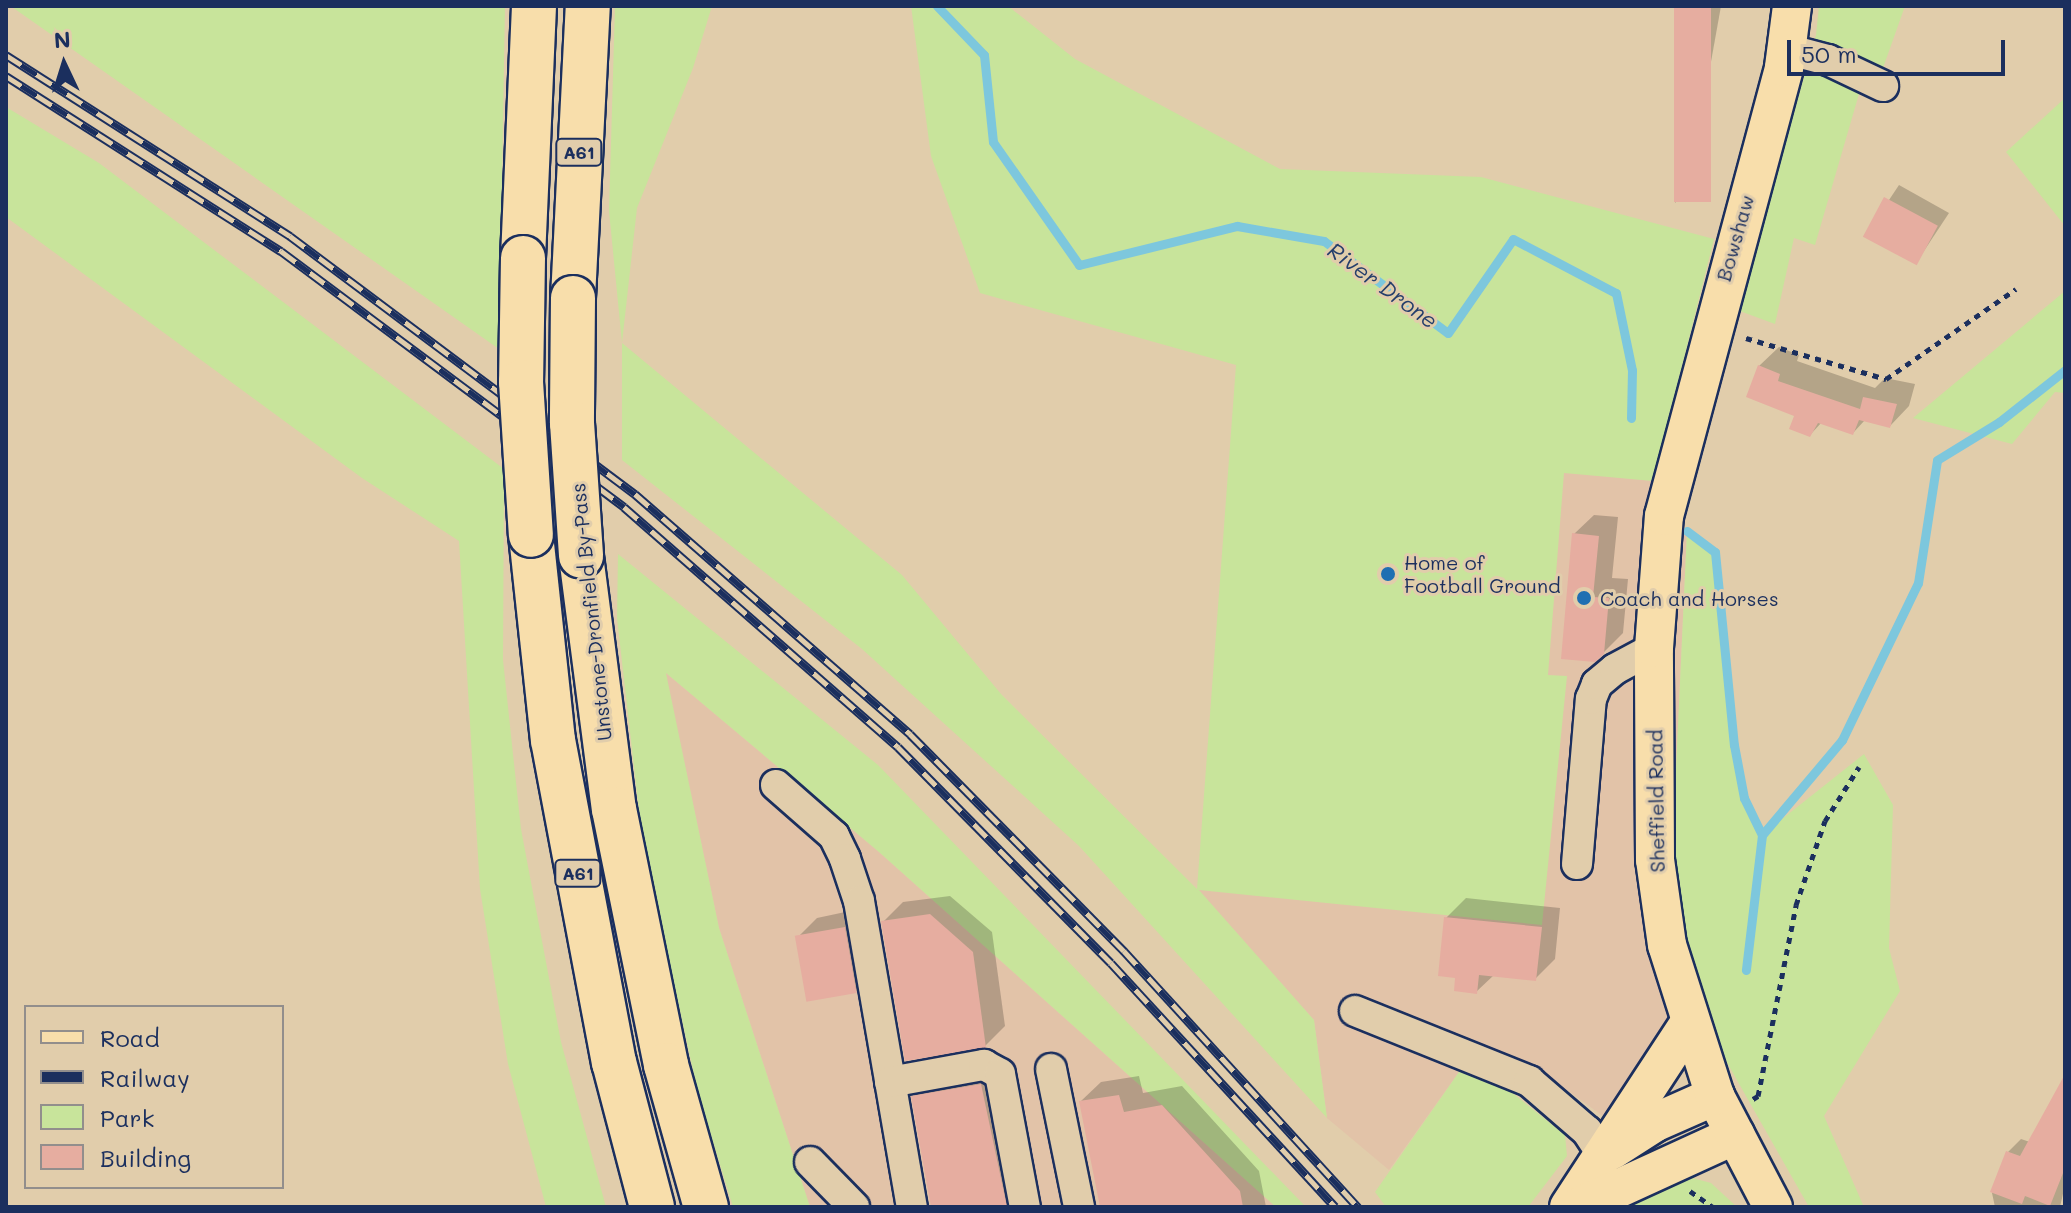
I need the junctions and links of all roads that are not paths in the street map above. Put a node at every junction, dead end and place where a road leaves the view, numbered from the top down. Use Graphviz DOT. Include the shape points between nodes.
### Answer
graph roads {
  1 [pos="534,6"];
  2 [pos="588,6"];
  3 [pos="1792,6"];
  4 [pos="1786,49"];
  5 [pos="1883,86"];
  6 [pos="1675,470"];
  7 [pos="1654,648"];
  8 [pos="776,785"];
  9 [pos="1577,864"];
  10 [pos="1355,1011"];
  11 [pos="1690,1022"];
  12 [pos="1051,1069"];
  13 [pos="890,1082"];
  14 [pos="1725,1116"];
  15 [pos="1603,1156"];
  16 [pos="810,1162"];
  17 [pos="652,1207"];
  18 [pos="706,1207"];
  19 [pos="854,1207"];
  20 [pos="912,1207"];
  21 [pos="1025,1207"];
  22 [pos="1079,1207"];
  23 [pos="1569,1207"];
  24 [pos="1578,1207"];
  25 [pos="1773,1207"];
  1 -- 17 [label="highway, A61, bridge" via="521,382 531,535 553,740 614,1062"];
  2 -- 18 [label="highway, Unstone-Dronfield By-Pass / A61, bridge" via="573,298 572,423 581,556 614,809 666,1065"];
  3 -- 4 [label="main road, Bowshaw"];
  4 -- 5 [label="lane" via="1828,60"];
  4 -- 6 [label="main road, Bowshaw"];
  6 -- 7 [label="main road, Sheffield Road" via="1656,574"];
  7 -- 9 [label="lane" via="1615,669 1597,684 1591,699"];
  7 -- 11 [label="main road, Sheffield Road" via="1655,860 1670,959"];
  8 -- 13 [label="lane" via="834,836 845,859 859,901"];
  10 -- 15 [label="lane" via="1529,1081 1587,1131"];
  11 -- 14 [label="main road, Sheffield Road"];
  11 -- 15 [label="main road" via="1613,1132"];
  12 -- 22 [label="lane"];
  13 -- 20 [label="lane"];
  13 -- 21 [label="lane" via="984,1065 1000,1074"];
  14 -- 15 [label="main road" via="1654,1123"];
  14 -- 24 [label="main road"];
  14 -- 25 [label="main road, Sheffield Road"];
  15 -- 23 [label="main road"];
  16 -- 19 [label="lane"];
}
